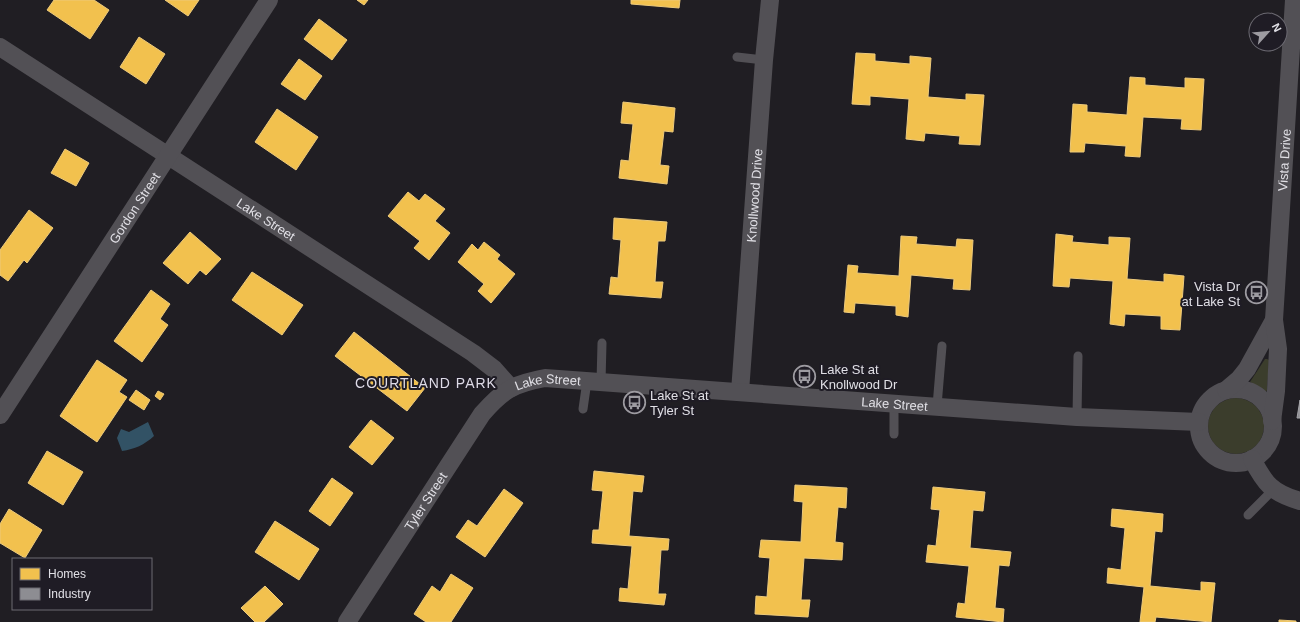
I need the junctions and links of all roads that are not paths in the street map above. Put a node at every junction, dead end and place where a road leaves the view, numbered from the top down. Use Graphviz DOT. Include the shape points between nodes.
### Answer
graph roads {
  1 [pos="269,0"];
  2 [pos="770,0"];
  3 [pos="1294,0"];
  4 [pos="1291,32"];
  5 [pos="0,47"];
  6 [pos="737,57"];
  7 [pos="764,60"];
  8 [pos="168,155"];
  9 [pos="1274,320"];
  10 [pos="602,343"];
  11 [pos="942,346"];
  12 [pos="1078,356"];
  13 [pos="594,382"];
  14 [pos="511,388"];
  15 [pos="1226,390"];
  16 [pos="740,392"];
  17 [pos="894,403"];
  18 [pos="937,406"];
  19 [pos="584,409"];
  20 [pos="0,415"];
  21 [pos="1077,417"];
  22 [pos="1272,421"];
  23 [pos="1199,422"];
  24 [pos="894,434"];
  25 [pos="1252,459"];
  26 [pos="1273,490"];
  27 [pos="1300,501"];
  28 [pos="1248,515"];
  29 [pos="347,622"];
  1 -- 8 [label="street, Gordon Street"];
  2 -- 7 [label="street, Knollwood Drive"];
  3 -- 4 [label="street, Vista Drive"];
  4 -- 9 [label="street, Vista Drive"];
  5 -- 8 [label="street, Lake Street"];
  6 -- 7 [label="lane"];
  7 -- 16 [label="street, Knollwood Drive"];
  8 -- 14 [label="street, Lake Street" via="473,353 494,369"];
  8 -- 20 [label="street, Gordon Street"];
  9 -- 15 [label="street, Vista Drive" via="1247,369"];
  9 -- 22 [label="street, Vista Drive" via="1278,349"];
  10 -- 13 [label="lane"];
  11 -- 18 [label="lane"];
  12 -- 21 [label="lane"];
  13 -- 14 [label="street, Lake Street" via="545,378 524,382"];
  13 -- 16 [label="street, Lake Street"];
  13 -- 19 [label="lane"];
  14 -- 29 [label="street, Tyler Street" via="495,399 482,414"];
  15 -- 22 [label="street" via="1243,389 1254,394 1269,410"];
  15 -- 23 [label="street" via="1209,400 1202,410"];
  16 -- 17 [label="street, Lake Street"];
  17 -- 18 [label="street, Lake Street"];
  17 -- 24 [label="lane"];
  18 -- 21 [label="street, Lake Street"];
  21 -- 23 [label="street, Lake Street"];
  22 -- 25 [label="street" via="1268,443"];
  23 -- 25 [label="street" via="1203,444 1220,459 1230,462"];
  25 -- 26 [label="street"];
  26 -- 27 [label="street"];
  26 -- 28 [label="lane"];
}
